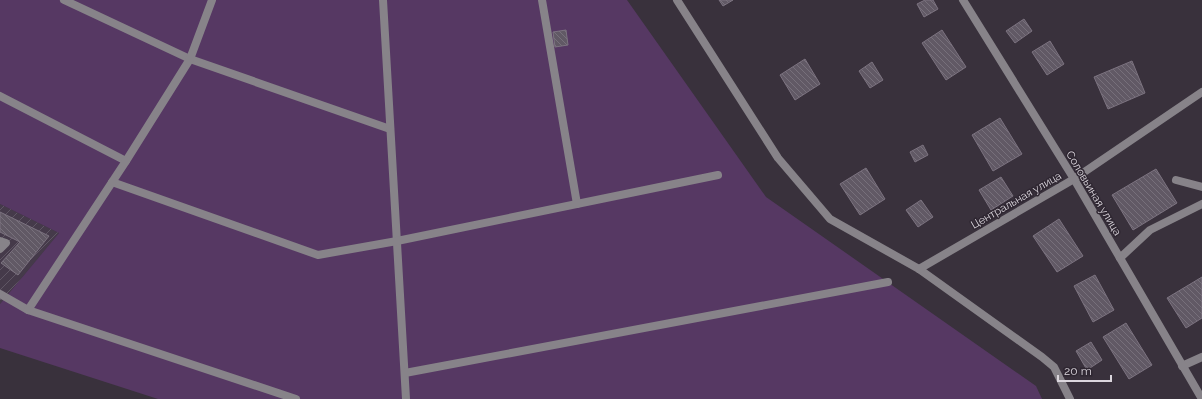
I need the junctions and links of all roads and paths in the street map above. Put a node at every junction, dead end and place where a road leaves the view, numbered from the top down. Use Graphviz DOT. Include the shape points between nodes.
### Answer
graph roads {
  1 [pos="64,0"];
  2 [pos="212,0"];
  3 [pos="383,0"];
  4 [pos="542,0"];
  5 [pos="677,0"];
  6 [pos="963,0"];
  7 [pos="190,59"];
  8 [pos="1202,92"];
  9 [pos="0,96"];
  10 [pos="390,129"];
  11 [pos="126,161"];
  12 [pos="718,175"];
  13 [pos="1074,179"];
  14 [pos="1176,180"];
  15 [pos="112,182"];
  16 [pos="1202,187"];
  17 [pos="577,204"];
  18 [pos="1202,204"];
  19 [pos="0,241"];
  20 [pos="397,241"];
  21 [pos="0,249"];
  22 [pos="1120,258"];
  23 [pos="919,269"];
  24 [pos="888,282"];
  25 [pos="0,294"];
  26 [pos="28,310"];
  27 [pos="1202,357"];
  28 [pos="1182,366"];
  29 [pos="404,373"];
  30 [pos="296,399"];
  31 [pos="406,399"];
  32 [pos="1070,399"];
  33 [pos="1202,399"];
  1 -- 7 [label="street"];
  2 -- 7 [label="street"];
  3 -- 10 [label="street"];
  4 -- 17 [label="street"];
  5 -- 23 [label="street" via="778,158 830,219"];
  6 -- 13 [label="street, Соловьиная улица"];
  7 -- 10 [label="street"];
  7 -- 11 [label="street"];
  8 -- 13 [label="street, Центральная улица"];
  9 -- 11 [label="street"];
  10 -- 20 [label="street"];
  11 -- 15 [label="street"];
  12 -- 17 [label="street"];
  13 -- 22 [label="street, Соловьиная улица"];
  13 -- 23 [label="street, Центральная улица"];
  14 -- 16 [label="street"];
  15 -- 20 [label="street" via="318,255"];
  15 -- 26 [label="street"];
  17 -- 20 [label="street"];
  18 -- 22 [label="street" via="1150,230"];
  19 -- 21 [label="street" via="6,243"];
  20 -- 29 [label="street"];
  22 -- 28 [label="street, Соловьиная улица"];
  23 -- 32 [label="street" via="1054,367"];
  24 -- 29 [label="street"];
  25 -- 26 [label="street"];
  26 -- 30 [label="street"];
  27 -- 28 [label="street"];
  28 -- 33 [label="street, Соловьиная улица"];
  29 -- 31 [label="street"];
}
